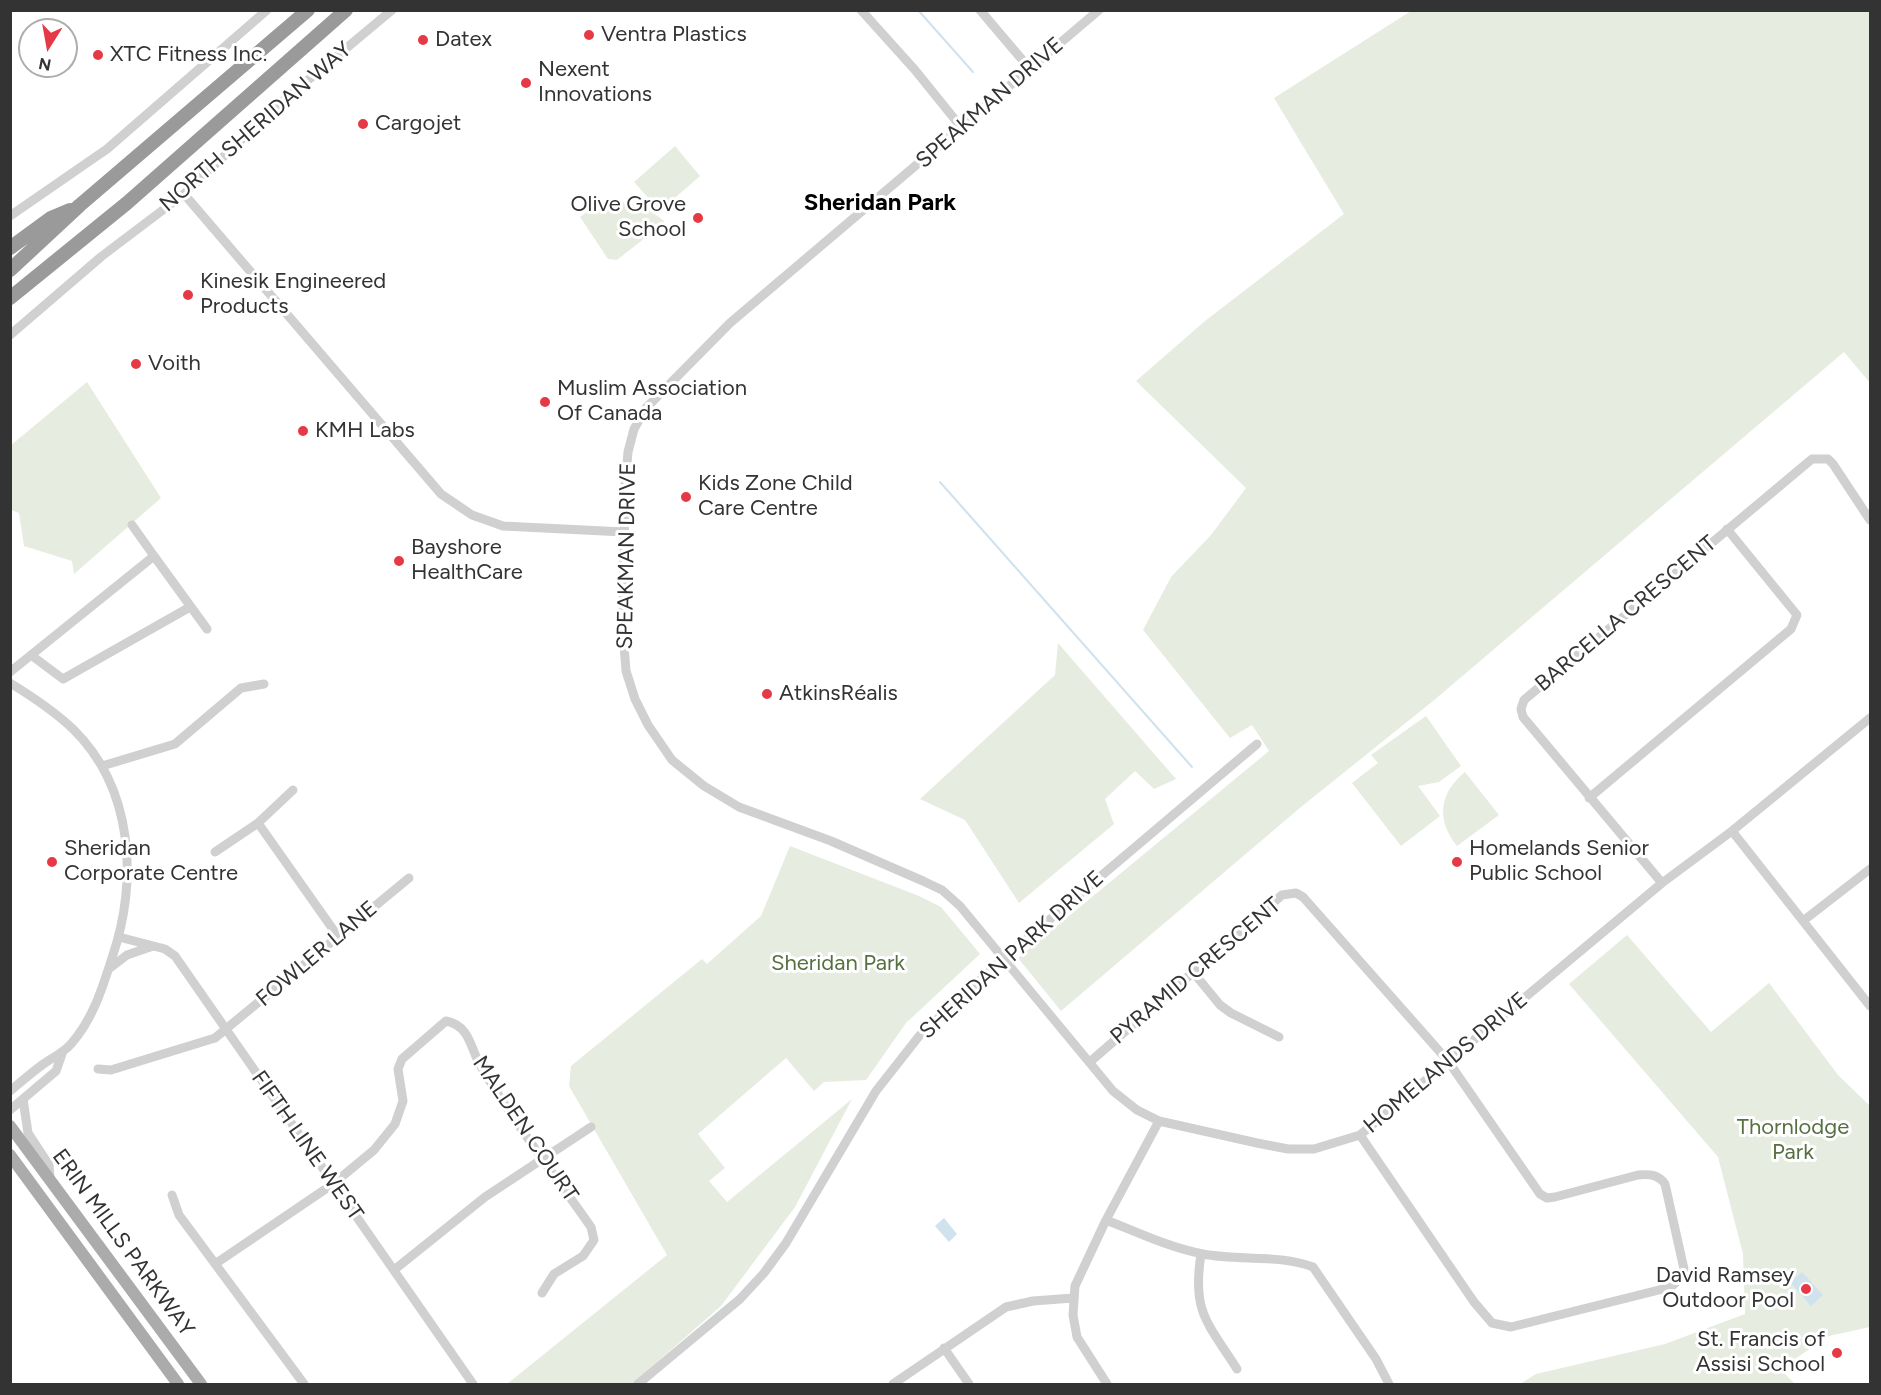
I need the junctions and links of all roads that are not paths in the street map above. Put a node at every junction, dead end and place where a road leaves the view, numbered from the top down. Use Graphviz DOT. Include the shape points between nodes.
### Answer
graph roads {
  1 [pos="267,10"];
  2 [pos="309,10"];
  3 [pos="346,10"];
  4 [pos="392,10"];
  5 [pos="861,10"];
  6 [pos="980,10"];
  7 [pos="1099,10"];
  8 [pos="1030,69"];
  9 [pos="962,127"];
  10 [pos="184,194"];
  11 [pos="80,205"];
  12 [pos="10,216"];
  13 [pos="10,248"];
  14 [pos="63,254"];
  15 [pos="10,270"];
  16 [pos="10,298"];
  17 [pos="10,307"];
  18 [pos="10,335"];
  19 [pos="1869,514"];
  20 [pos="132,525"];
  21 [pos="1727,529"];
  22 [pos="624,532"];
  23 [pos="154,556"];
  24 [pos="190,607"];
  25 [pos="207,629"];
  26 [pos="31,655"];
  27 [pos="10,672"];
  28 [pos="10,683"];
  29 [pos="264,684"];
  30 [pos="1870,718"];
  31 [pos="1257,744"];
  32 [pos="102,766"];
  33 [pos="293,790"];
  34 [pos="1589,798"];
  35 [pos="258,823"];
  36 [pos="1732,831"];
  37 [pos="215,852"];
  38 [pos="1870,869"];
  39 [pos="409,878"];
  40 [pos="1662,883"];
  41 [pos="1803,921"];
  42 [pos="337,935"];
  43 [pos="119,937"];
  44 [pos="155,946"];
  45 [pos="1003,959"];
  46 [pos="109,969"];
  47 [pos="1193,972"];
  48 [pos="1870,1006"];
  49 [pos="226,1030"];
  50 [pos="1279,1037"];
  51 [pos="62,1054"];
  52 [pos="1091,1061"];
  53 [pos="1448,1061"];
  54 [pos="98,1069"];
  55 [pos="10,1090"];
  56 [pos="23,1099"];
  57 [pos="10,1110"];
  58 [pos="1159,1121"];
  59 [pos="10,1126"];
  60 [pos="591,1127"];
  61 [pos="1360,1135"];
  62 [pos="10,1155"];
  63 [pos="543,1159"];
  64 [pos="50,1177"];
  65 [pos="333,1184"];
  66 [pos="172,1195"];
  67 [pos="1106,1220"];
  68 [pos="1201,1254"];
  69 [pos="215,1264"];
  70 [pos="394,1270"];
  71 [pos="542,1293"];
  72 [pos="1073,1298"];
  73 [pos="944,1348"];
  74 [pos="1237,1369"];
  75 [pos="178,1384"];
  76 [pos="201,1384"];
  77 [pos="304,1384"];
  78 [pos="473,1384"];
  79 [pos="638,1384"];
  80 [pos="892,1384"];
  81 [pos="969,1384"];
  82 [pos="1107,1384"];
  83 [pos="1389,1384"];
  1 -- 12 [label="street" via="106,149"];
  2 -- 11 [label="highway"];
  3 -- 14 [label="highway" via="127,203"];
  4 -- 10 [label="street, NORTH SHERIDAN WAY" via="277,106"];
  5 -- 9 [label="street"];
  6 -- 8 [label="street"];
  7 -- 8 [label="street, SPEAKMAN DRIVE"];
  8 -- 9 [label="street, SPEAKMAN DRIVE"];
  9 -- 22 [label="street, SPEAKMAN DRIVE" via="730,323 646,408 634,429 628,452"];
  10 -- 18 [label="street, NORTH SHERIDAN WAY" via="102,256"];
  10 -- 22 [label="street" via="446,498 472,515 503,526"];
  11 -- 13 [label="highway" via="51,218"];
  11 -- 15 [label="highway"];
  14 -- 16 [label="highway"];
  14 -- 17 [label="highway"];
  19 -- 21 [label="street, BARCELLA CRESCENT" via="1828,459 1812,459"];
  20 -- 23 [label="street"];
  21 -- 34 [label="street, BARCELLA CRESCENT" via="1524,700 1523,717"];
  21 -- 34 [label="street" via="1797,615 1796,621"];
  22 -- 45 [label="street, SPEAKMAN DRIVE" via="626,671 648,726 672,760 739,807 831,841 942,890"];
  23 -- 24 [label="street"];
  23 -- 26 [label="street"];
  24 -- 25 [label="street"];
  24 -- 26 [label="street" via="63,678"];
  26 -- 27 [label="street"];
  28 -- 32 [label="street" via="72,729"];
  29 -- 32 [label="street" via="241,688 175,744"];
  30 -- 36 [label="street, HOMELANDS DRIVE"];
  31 -- 45 [label="street, SHERIDAN PARK DRIVE"];
  32 -- 43 [label="street" via="119,807 126,840 127,890"];
  33 -- 35 [label="street"];
  34 -- 40 [label="street, BARCELLA CRESCENT"];
  35 -- 37 [label="street"];
  35 -- 42 [label="street"];
  36 -- 40 [label="street, HOMELANDS DRIVE"];
  36 -- 41 [label="street"];
  38 -- 41 [label="street"];
  39 -- 42 [label="street, FOWLER LANE"];
  40 -- 53 [label="street, HOMELANDS DRIVE"];
  41 -- 48 [label="street"];
  42 -- 49 [label="street, FOWLER LANE"];
  43 -- 44 [label="street, FIFTH LINE WEST"];
  43 -- 46 [label="street"];
  44 -- 46 [label="street" via="139,948"];
  44 -- 49 [label="street, FIFTH LINE WEST" via="175,956"];
  45 -- 52 [label="street, HOMELANDS DRIVE"];
  45 -- 79 [label="street, SHERIDAN PARK DRIVE" via="920,1035 876,1091 786,1243 764,1272 733,1305"];
  46 -- 51 [label="street" via="101,996 86,1024"];
  47 -- 50 [label="street" via="1220,1005"];
  47 -- 52 [label="street, PYRAMID CRESCENT"];
  47 -- 53 [label="street, PYRAMID CRESCENT" via="1282,895 1296,893"];
  49 -- 54 [label="street, FOWLER LANE" via="194,1045 111,1070"];
  49 -- 65 [label="street, FIFTH LINE WEST"];
  51 -- 55 [label="street"];
  51 -- 56 [label="street" via="56,1071"];
  52 -- 58 [label="street, HOMELANDS DRIVE" via="1113,1091"];
  53 -- 61 [label="street, HOMELANDS DRIVE"];
  53 -- 61 [label="street" via="1540,1194 1547,1198 1638,1175 1650,1174 1661,1179 1684,1269 1678,1282 1671,1287 1511,1327 1492,1323"];
  56 -- 57 [label="street"];
  56 -- 64 [label="street" via="28,1133 49,1165"];
  58 -- 61 [label="street, HOMELANDS DRIVE" via="1288,1149 1314,1149"];
  58 -- 67 [label="street"];
  59 -- 64 [label="main road, ERIN MILLS PARKWAY"];
  60 -- 63 [label="street"];
  62 -- 75 [label="main road, ERIN MILLS PARKWAY"];
  63 -- 65 [label="street, MALDEN COURT" via="481,1067 464,1029 446,1021 402,1059 398,1069 403,1101 387,1137"];
  63 -- 70 [label="street" via="485,1197"];
  63 -- 71 [label="street, MALDEN COURT" via="591,1227 594,1240 583,1256 554,1274"];
  64 -- 76 [label="main road, ERIN MILLS PARKWAY"];
  65 -- 69 [label="street"];
  65 -- 70 [label="street, FIFTH LINE WEST"];
  66 -- 69 [label="street" via="179,1215"];
  67 -- 68 [label="street"];
  67 -- 72 [label="street" via="1081,1269"];
  68 -- 74 [label="street" via="1197,1279 1201,1312"];
  68 -- 83 [label="street" via="1291,1262 1313,1268"];
  69 -- 77 [label="street"];
  70 -- 78 [label="street, FIFTH LINE WEST"];
  72 -- 73 [label="street" via="1033,1300 1006,1307"];
  72 -- 82 [label="street" via="1077,1337"];
  73 -- 80 [label="street"];
  73 -- 81 [label="street"];
}
